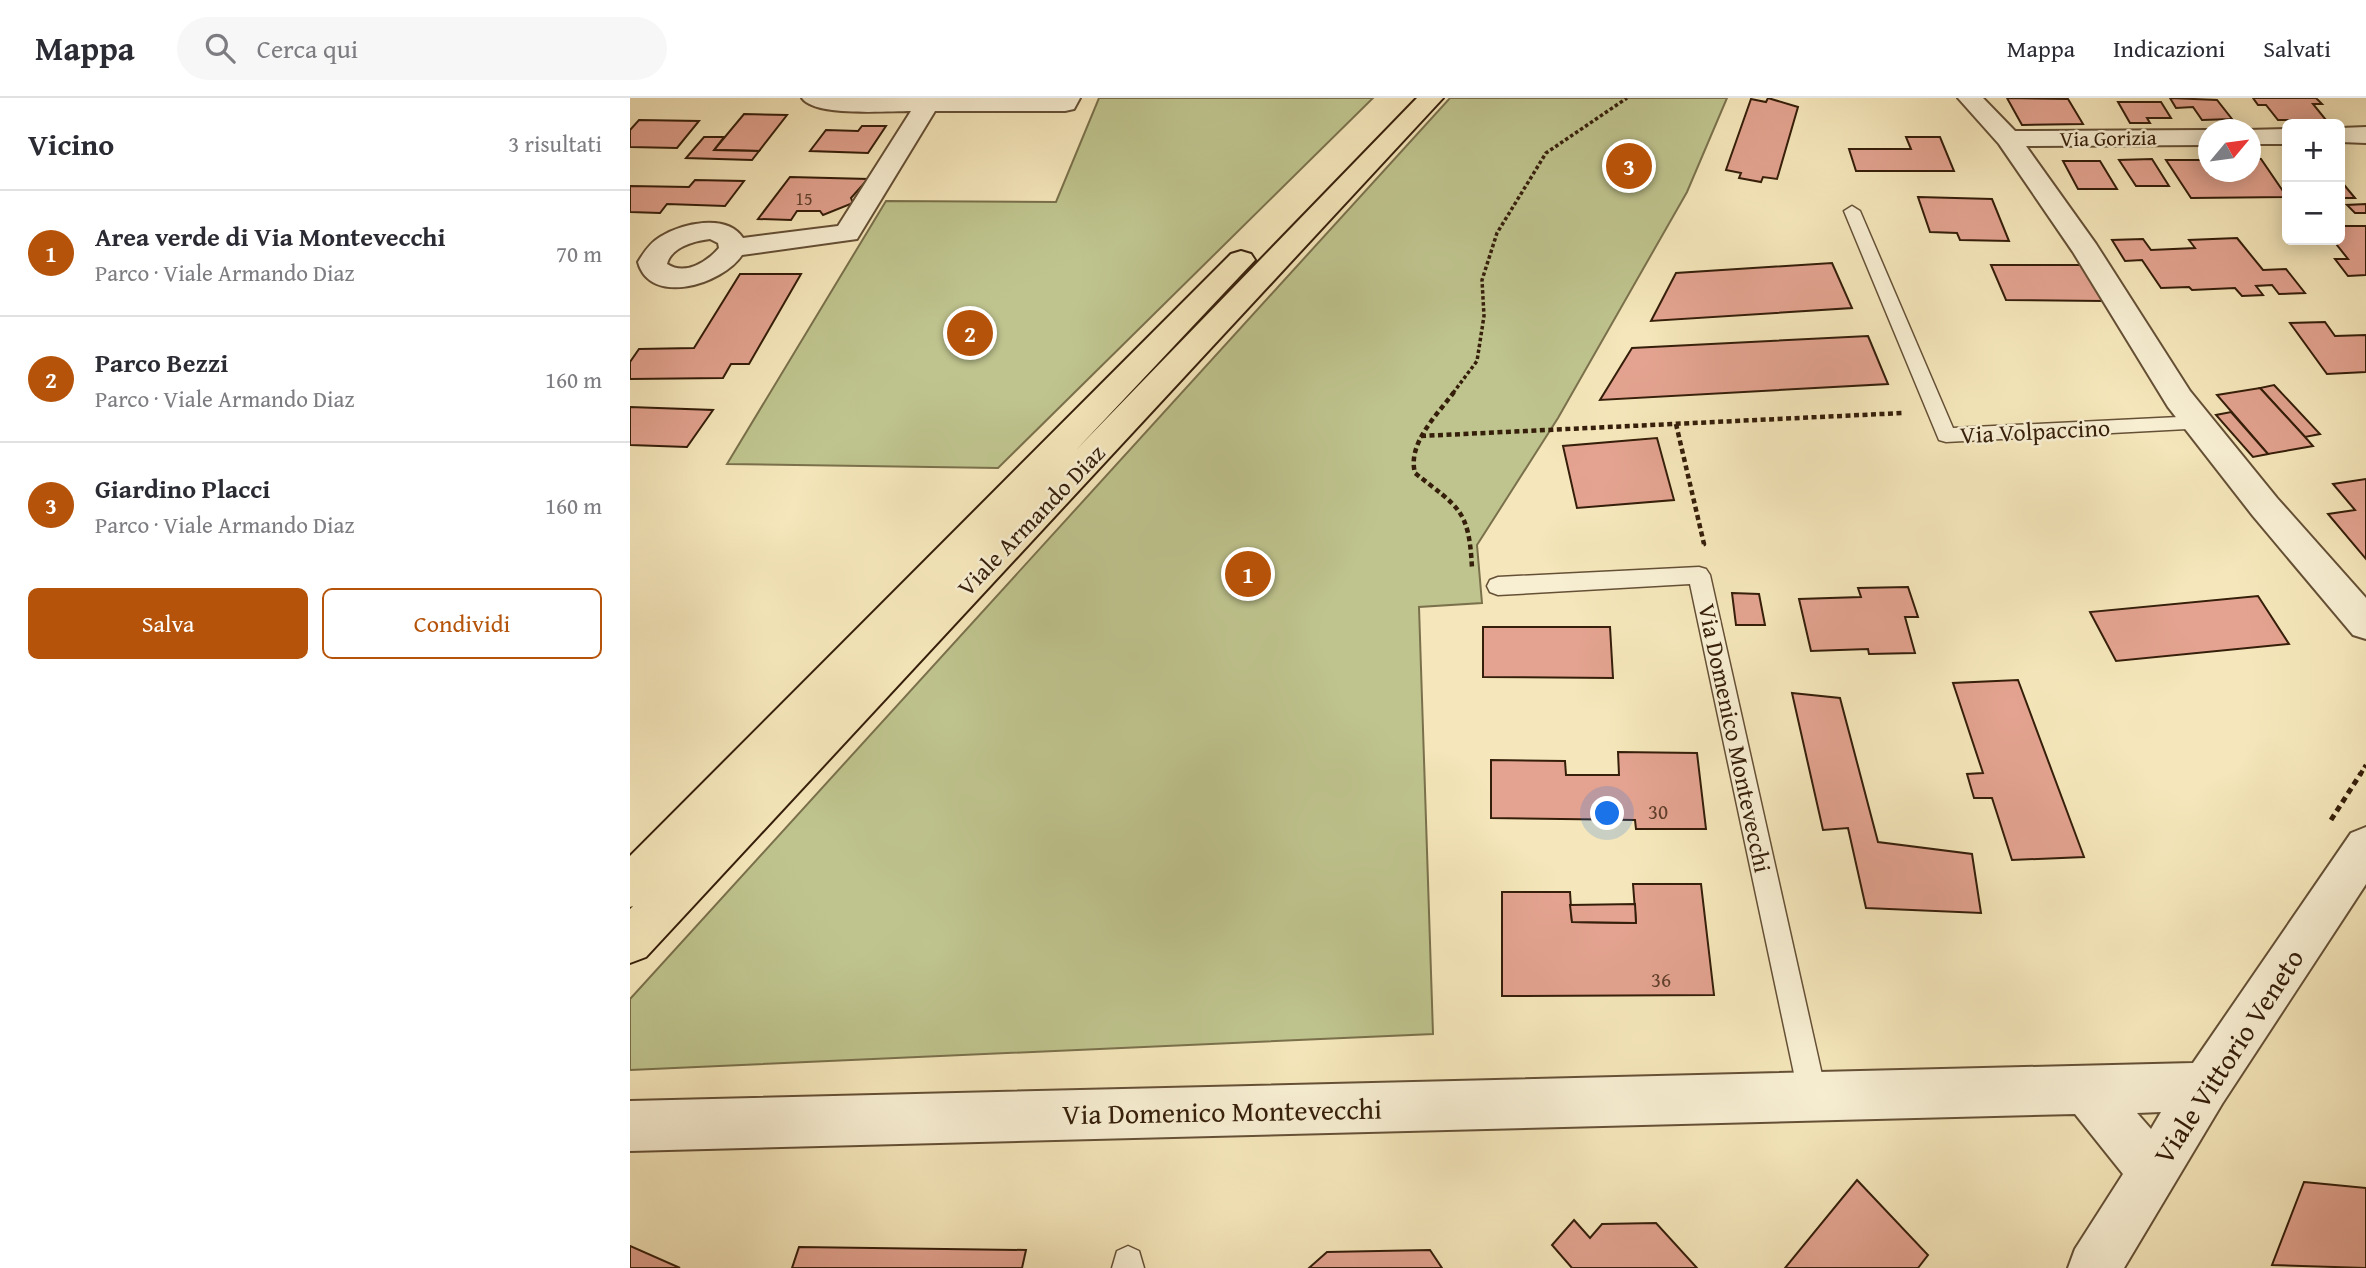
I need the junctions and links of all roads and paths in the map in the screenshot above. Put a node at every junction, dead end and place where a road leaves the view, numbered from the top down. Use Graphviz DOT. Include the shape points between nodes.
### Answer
graph roads {
  1 [pos="814,98"];
  2 [pos="1068,98"];
  3 [pos="1399,98"];
  4 [pos="1431,98"];
  5 [pos="1627,98"];
  6 [pos="1970,98"];
  7 [pos="929,101"];
  8 [pos="1035,101"];
  9 [pos="2345,135"];
  10 [pos="2366,135"];
  11 [pos="2198,136"];
  12 [pos="2261,136"];
  13 [pos="2282,136"];
  14 [pos="2008,139"];
  15 [pos="1852,211"];
  16 [pos="733,248"];
  17 [pos="1937,411"];
  18 [pos="2199,423"];
  19 [pos="1676,424"];
  20 [pos="1421,436"];
  21 [pos="1699,575"];
  22 [pos="1498,586"];
  23 [pos="2366,624"];
  24 [pos="2366,846"];
  25 [pos="630,886"];
  26 [pos="630,941"];
  27 [pos="2205,1087"];
  28 [pos="2086,1090"];
  29 [pos="1813,1097"];
  30 [pos="630,1126"];
  31 [pos="2153,1171"];
  32 [pos="2094,1268"];
  1 -- 7 [label="street" via="831,103"];
  2 -- 8 [label="street" via="1065,104"];
  3 -- 25 [label="main road, Viale Armando Diaz"];
  4 -- 26 [label="main road, Viale Armando Diaz"];
  5 -- 20 [label="path" via="1546,153 1497,233 1482,280 1484,316 1477,361"];
  6 -- 14 [label="street"];
  7 -- 8 [label="street"];
  7 -- 16 [label="street" via="847,233"];
  9 -- 10 [label="street"];
  11 -- 14 [label="street, Via Gorizia"];
  12 -- 13 [label="street"];
  14 -- 18 [label="street" via="2086,250 2175,394"];
  15 -- 17 [label="lane, Via Volpaccino"];
  17 -- 18 [label="lane, Via Volpaccino" via="1946,435"];
  17 -- 19 [label="path"];
  18 -- 23 [label="street"];
  19 -- 20 [label="path"];
  19 -- 21 [label="path" via="1704,544 1692,546"];
  20 -- 22 [label="path" via="1415,473 1457,506 1471,533 1472,587"];
  21 -- 22 [label="lane, Via Domenico Montevecchi"];
  21 -- 29 [label="lane, Via Domenico Montevecchi"];
  24 -- 27 [label="street, Viale Vittorio Veneto"];
  27 -- 28 [label="street, Via Domenico Montevecchi"];
  27 -- 31 [label="street, Viale Vittorio Veneto"];
  28 -- 29 [label="street, Via Domenico Montevecchi"];
  28 -- 31 [label="street"];
  29 -- 30 [label="street, Via Domenico Montevecchi"];
  31 -- 32 [label="street, Viale Vittorio Veneto"];
}
